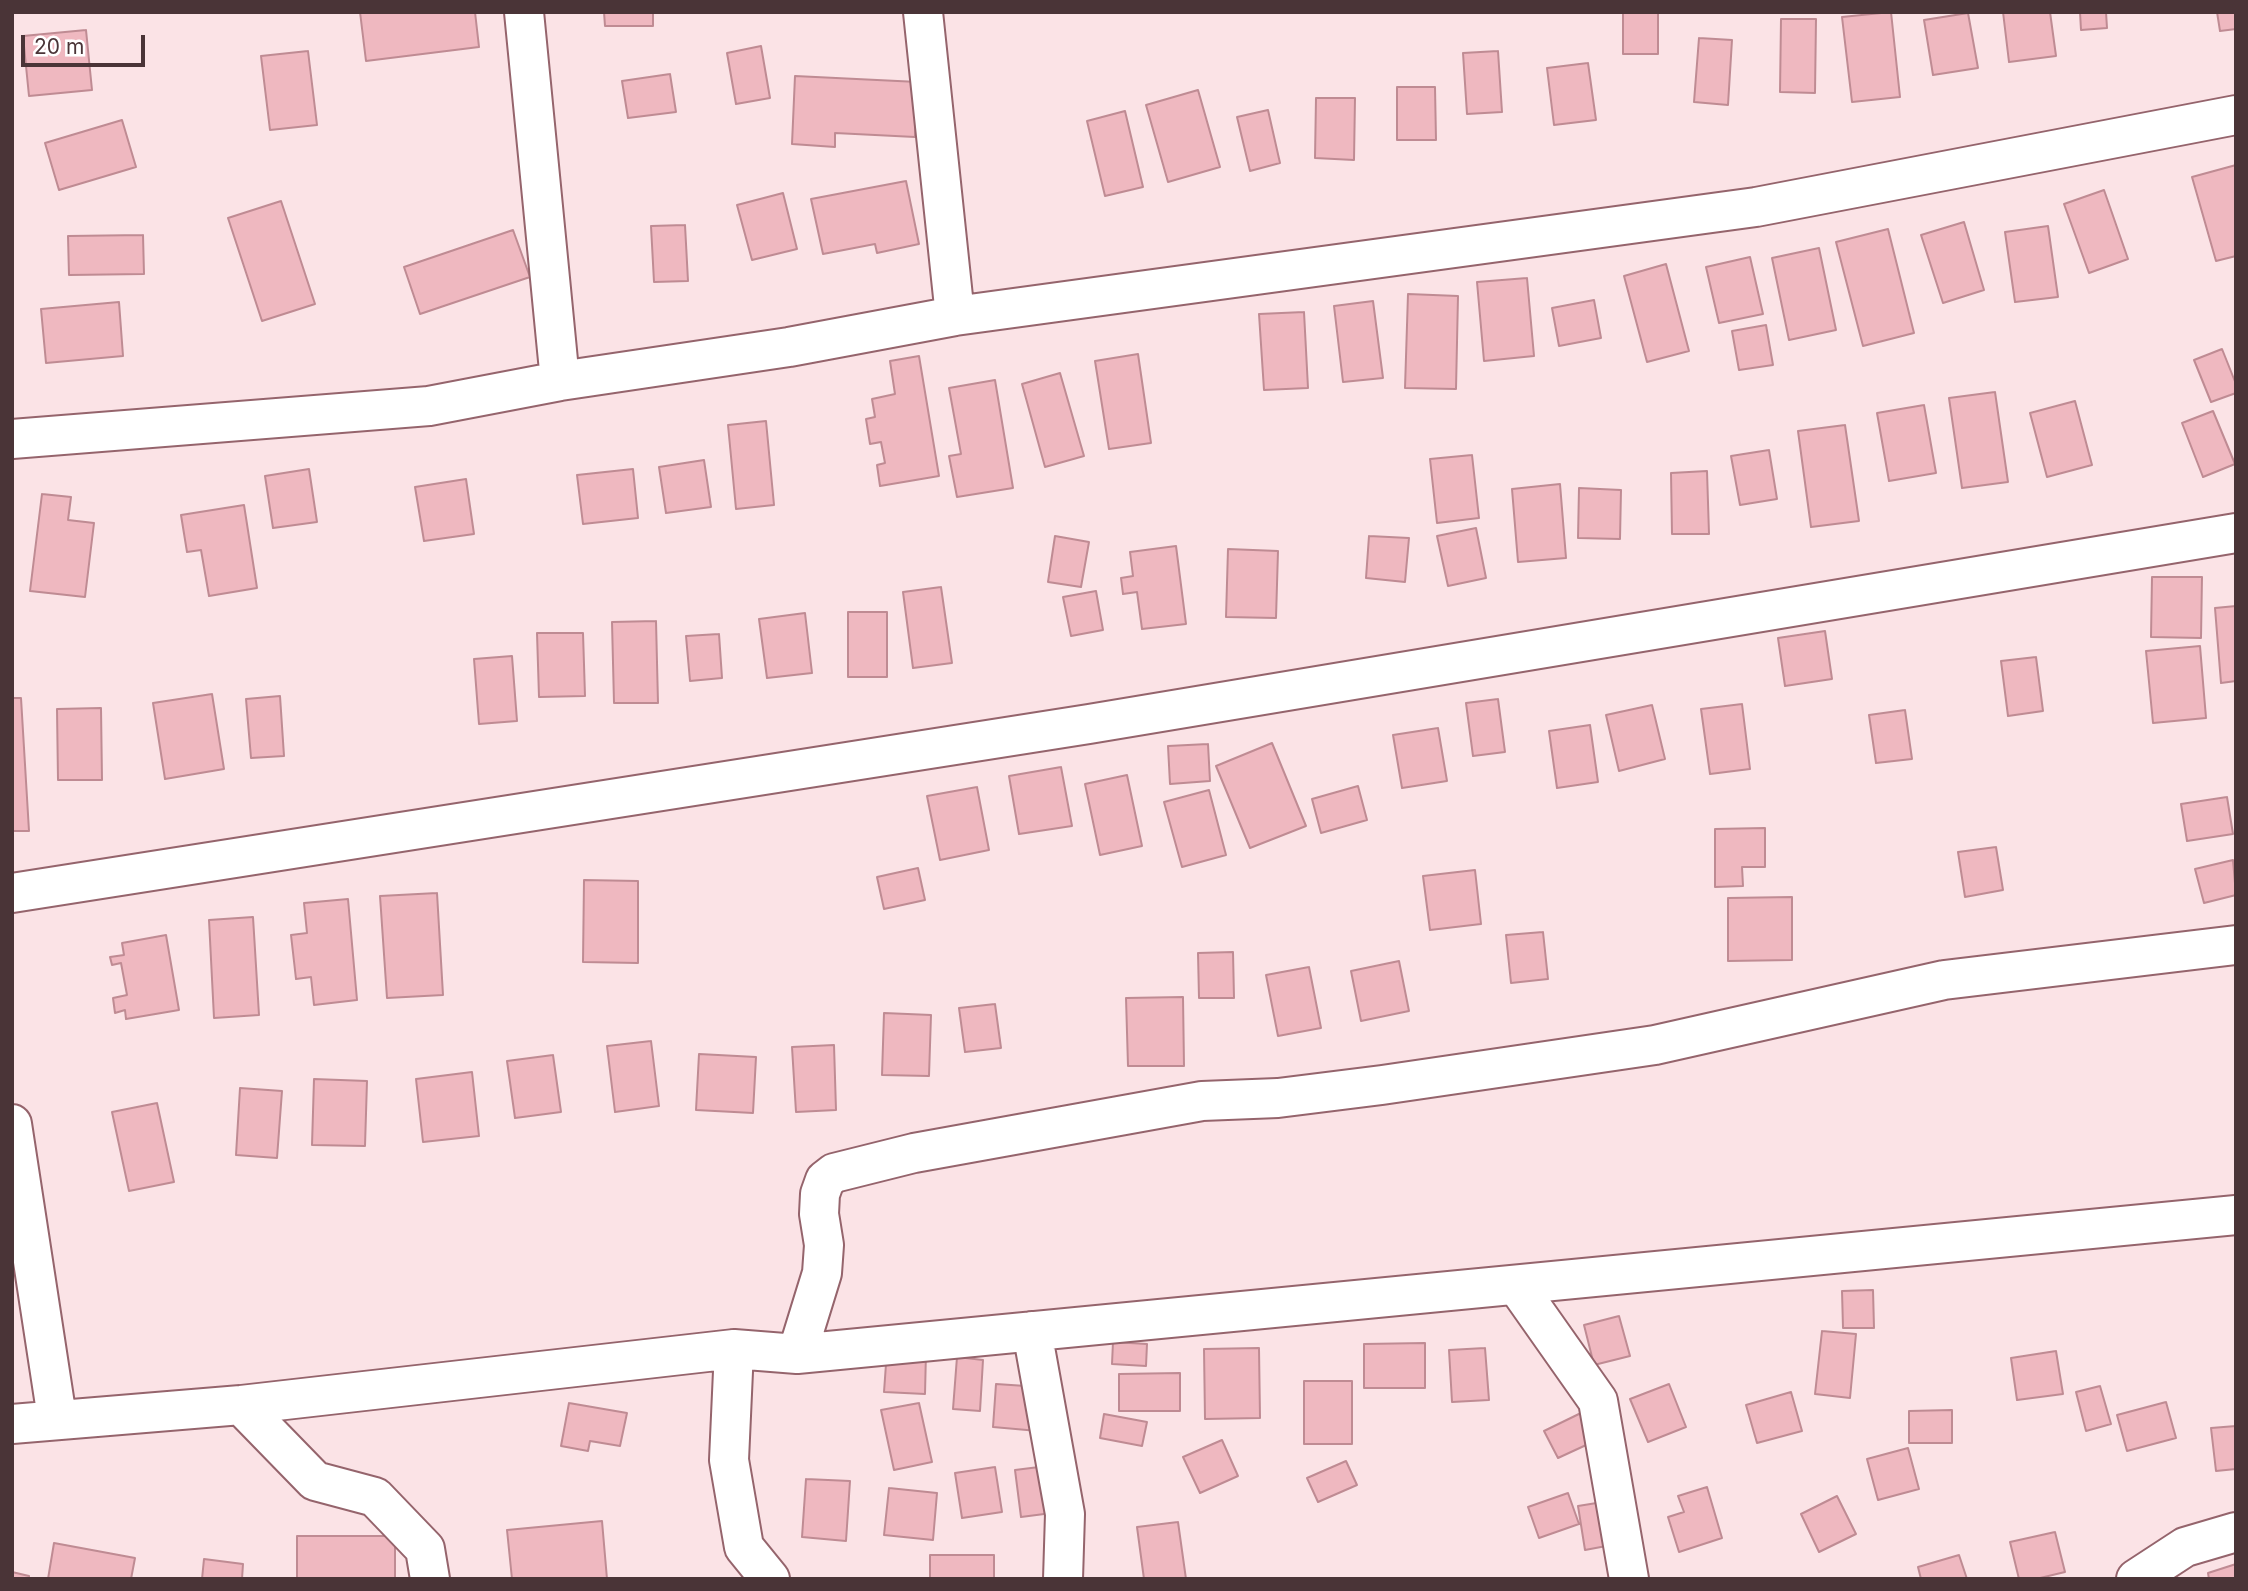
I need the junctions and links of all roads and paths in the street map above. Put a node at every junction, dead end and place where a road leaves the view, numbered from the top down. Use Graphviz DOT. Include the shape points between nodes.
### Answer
graph roads {
  1 [pos="524,12"];
  2 [pos="923,12"];
  3 [pos="2236,115"];
  4 [pos="955,316"];
  5 [pos="560,382"];
  6 [pos="12,439"];
  7 [pos="2236,533"];
  8 [pos="12,893"];
  9 [pos="2236,945"];
  10 [pos="12,1124"];
  11 [pos="2236,1215"];
  12 [pos="1517,1286"];
  13 [pos="1032,1331"];
  14 [pos="734,1349"];
  15 [pos="797,1354"];
  16 [pos="241,1405"];
  17 [pos="57,1418"];
  18 [pos="12,1424"];
  19 [pos="2236,1532"];
  20 [pos="430,1579"];
  21 [pos="770,1579"];
  22 [pos="1063,1579"];
  23 [pos="1629,1579"];
  24 [pos="2136,1579"];
  1 -- 5 [label="street"];
  2 -- 4 [label="street"];
  3 -- 4 [label="street" via="1756,207"];
  4 -- 5 [label="street"];
  5 -- 6 [label="street" via="429,406"];
  7 -- 8 [label="street" via="1088,724"];
  9 -- 15 [label="street" via="1944,980 1656,1045 1278,1098 1202,1101 914,1153 834,1173 825,1180 820,1194 822,1273"];
  10 -- 17 [label="street"];
  11 -- 12 [label="street"];
  12 -- 13 [label="street"];
  12 -- 23 [label="street" via="1598,1401"];
  13 -- 15 [label="street"];
  13 -- 22 [label="street" via="1065,1514"];
  14 -- 15 [label="street"];
  14 -- 16 [label="street"];
  14 -- 21 [label="street" via="729,1460 744,1547"];
  16 -- 17 [label="street"];
  16 -- 20 [label="street" via="315,1481 375,1497 425,1549"];
  17 -- 18 [label="street"];
  19 -- 24 [label="street" via="2185,1547"];
}
